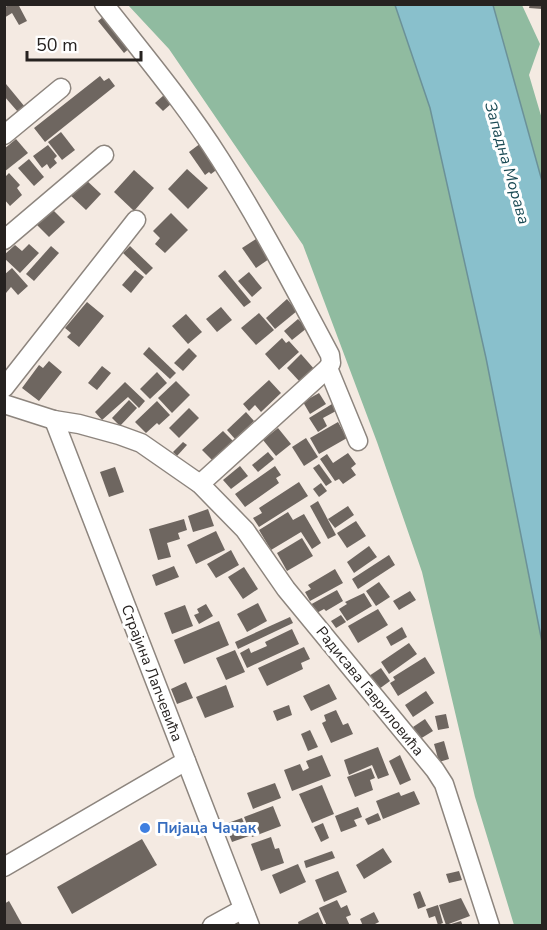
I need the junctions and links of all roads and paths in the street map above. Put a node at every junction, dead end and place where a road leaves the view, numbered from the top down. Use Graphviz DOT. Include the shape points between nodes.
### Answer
graph roads {
  1 [pos="104,4"];
  2 [pos="61,88"];
  3 [pos="4,135"];
  4 [pos="104,155"];
  5 [pos="136,220"];
  6 [pos="4,240"];
  7 [pos="328,368"];
  8 [pos="4,388"];
  9 [pos="4,404"];
  10 [pos="54,420"];
  11 [pos="358,441"];
  12 [pos="200,484"];
  13 [pos="186,760"];
  14 [pos="4,867"];
  15 [pos="247,917"];
  16 [pos="212,926"];
  17 [pos="490,926"];
  1 -- 7 [label="street" via="219,157 330,355"];
  2 -- 3 [label="street"];
  4 -- 6 [label="street"];
  5 -- 8 [label="street"];
  7 -- 11 [label="street"];
  7 -- 12 [label="street"];
  9 -- 10 [label="street, Радисава Гавриловића"];
  10 -- 12 [label="street, Радисава Гавриловића" via="141,443"];
  10 -- 13 [label="street, Страјина Лапчевића"];
  12 -- 17 [label="street, Радисава Гавриловића" via="245,530 286,589 440,777"];
  13 -- 14 [label="street"];
  13 -- 15 [label="street, Страјина Лапчевића"];
  15 -- 16 [label="street"];
}
